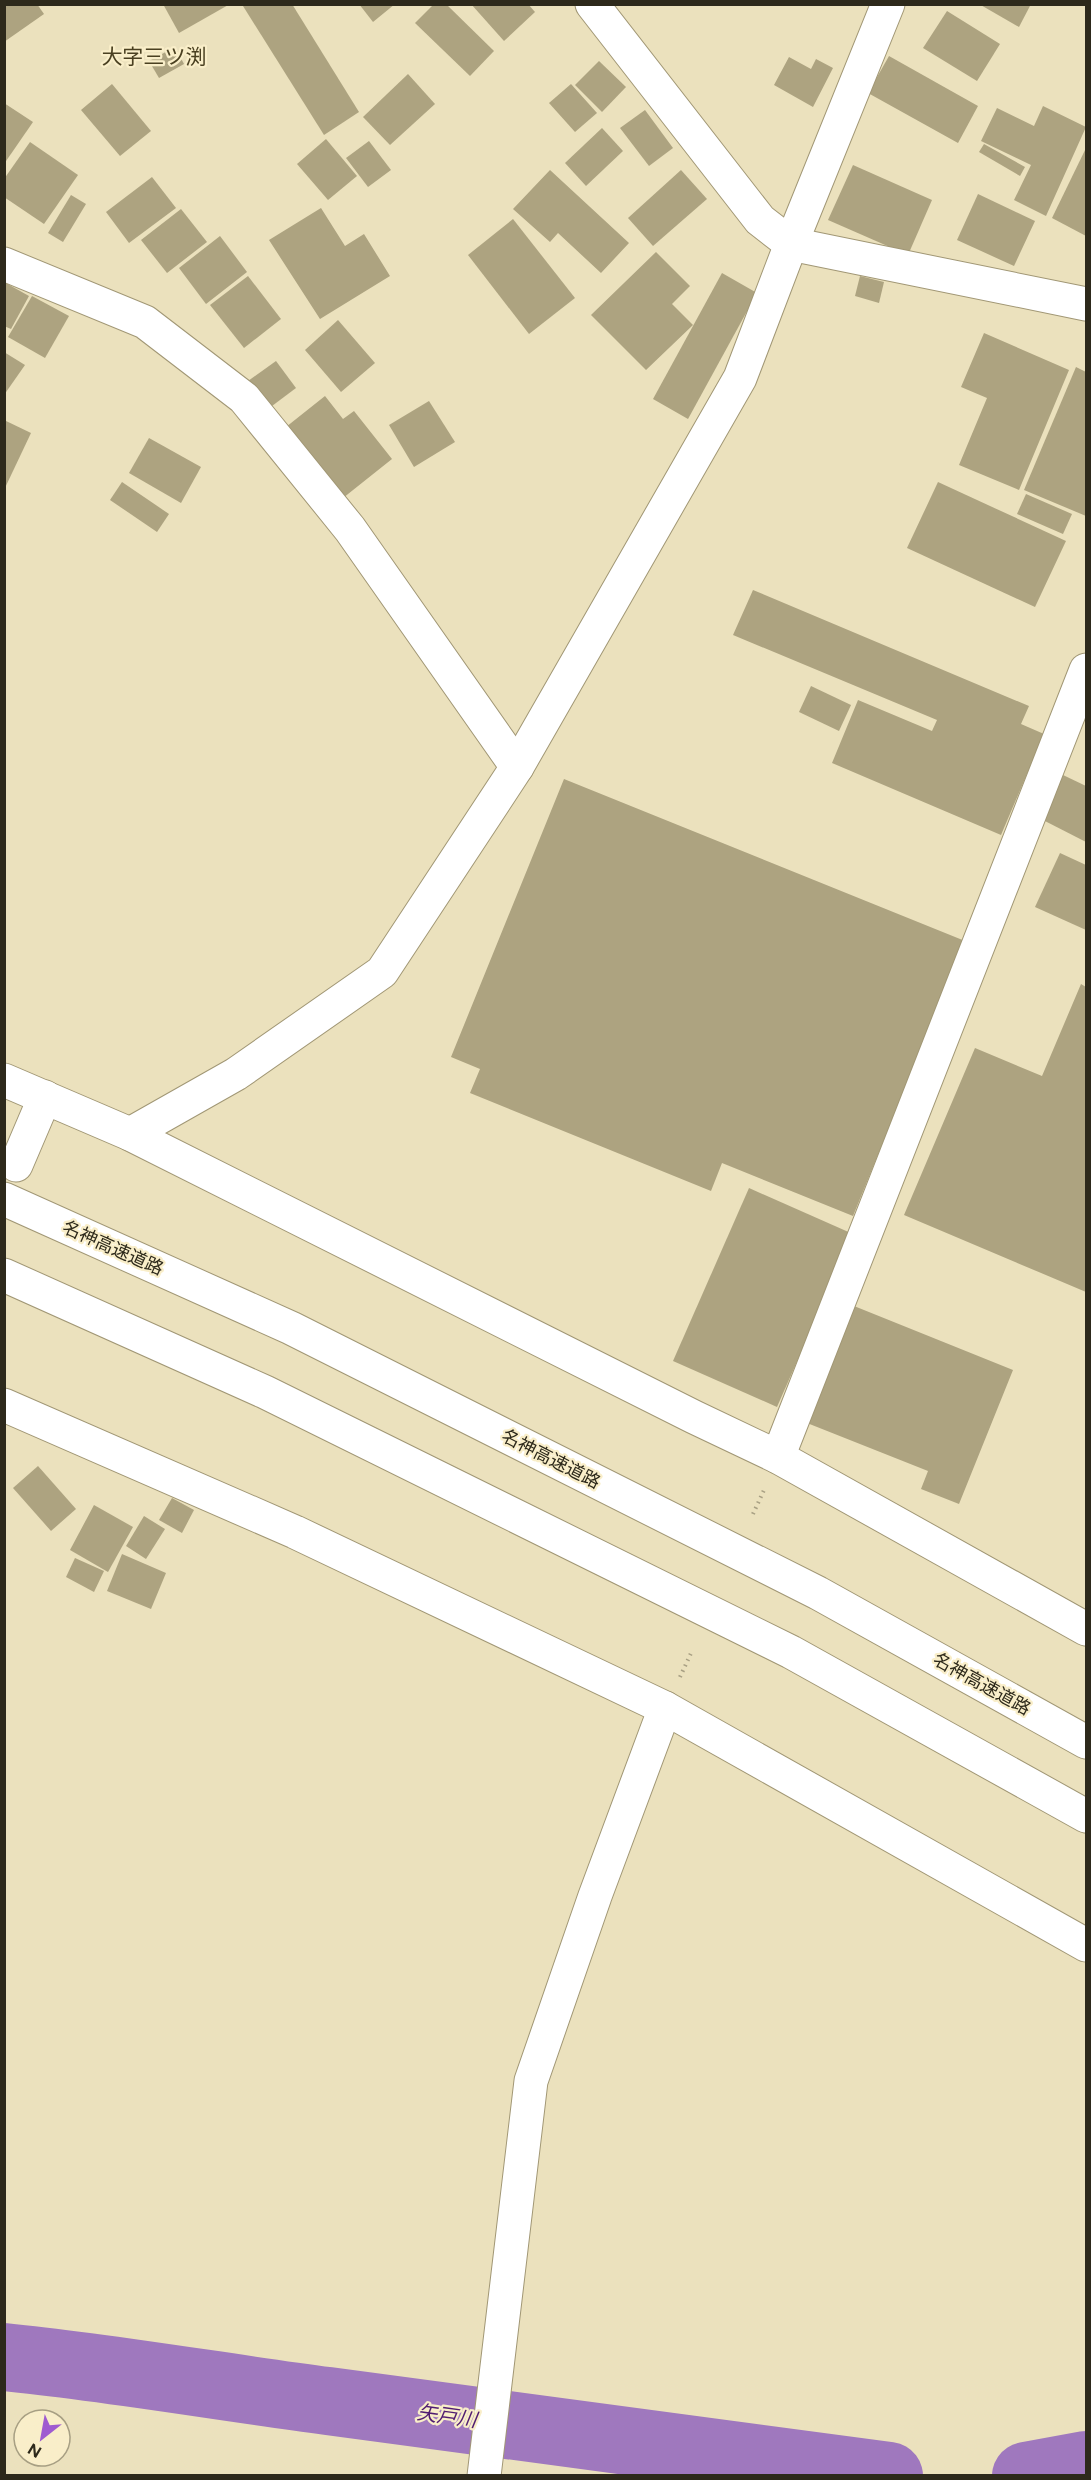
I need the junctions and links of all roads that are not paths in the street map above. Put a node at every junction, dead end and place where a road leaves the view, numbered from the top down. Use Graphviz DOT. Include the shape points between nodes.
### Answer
graph roads {
  1 [pos="592,4"];
  2 [pos="888,4"];
  3 [pos="791,244"];
  4 [pos="4,264"];
  5 [pos="1086,304"];
  6 [pos="1086,670"];
  7 [pos="517,767"];
  8 [pos="4,1080"];
  9 [pos="45,1097"];
  10 [pos="130,1134"];
  11 [pos="16,1165"];
  12 [pos="4,1199"];
  13 [pos="4,1275"];
  14 [pos="4,1405"];
  15 [pos="778,1457"];
  16 [pos="1086,1629"];
  17 [pos="665,1708"];
  18 [pos="1086,1742"];
  19 [pos="1086,1816"];
  20 [pos="1086,1945"];
  21 [pos="484,2475"];
  1 -- 3 [label="main road" via="760,220"];
  2 -- 3 [label="main road"];
  3 -- 5 [label="main road"];
  3 -- 7 [label="main road" via="740,378"];
  4 -- 7 [label="main road" via="145,322 244,398 350,529"];
  6 -- 15 [label="main road"];
  7 -- 10 [label="main road" via="382,972 236,1074"];
  8 -- 9 [label="main road"];
  9 -- 10 [label="main road"];
  9 -- 11 [label="main road"];
  10 -- 15 [label="main road"];
  12 -- 18 [label="main road, 名神高速道路" via="301,1333 818,1593"];
  13 -- 19 [label="main road" via="265,1392 791,1652"];
  14 -- 17 [label="main road" via="295,1532"];
  15 -- 16 [label="main road"];
  17 -- 20 [label="main road"];
  17 -- 21 [label="main road" via="531,2081"];
}
